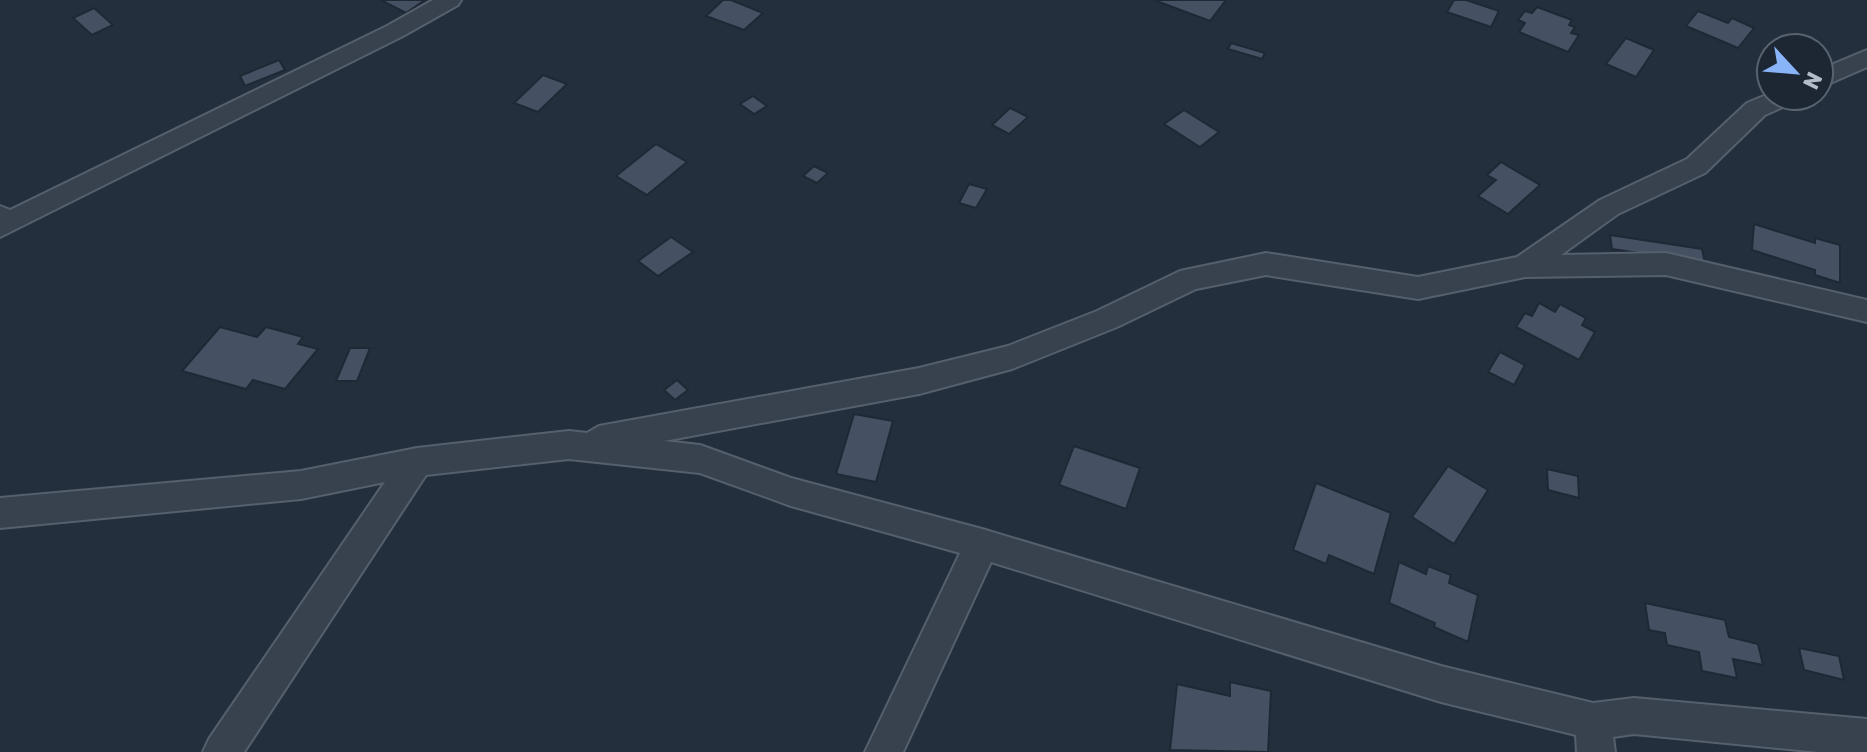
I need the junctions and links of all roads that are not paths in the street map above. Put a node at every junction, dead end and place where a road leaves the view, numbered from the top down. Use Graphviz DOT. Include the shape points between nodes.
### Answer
graph roads {
  1 [pos="450,0"];
  2 [pos="1867,58"];
  3 [pos="1835,73"];
  4 [pos="1755,110"];
  5 [pos="6,219"];
  6 [pos="1525,266"];
  7 [pos="1867,311"];
  8 [pos="569,445"];
  9 [pos="417,462"];
  10 [pos="0,513"];
  11 [pos="982,544"];
  12 [pos="1595,737"];
  13 [pos="1867,738"];
  14 [pos="222,752"];
  15 [pos="884,752"];
  1 -- 5 [label="street"];
  2 -- 3 [label="street"];
  4 -- 6 [label="street" via="1696,166 1609,207"];
  6 -- 7 [label="street" via="1666,264"];
  6 -- 8 [label="street" via="1418,288 1266,264 1190,279 1012,357 919,381"];
  8 -- 9 [label="street"];
  8 -- 11 [label="street" via="700,459 791,492"];
  9 -- 10 [label="street" via="301,485"];
  9 -- 14 [label="street"];
  11 -- 12 [label="street" via="1441,684"];
  11 -- 15 [label="street"];
  12 -- 13 [label="street" via="1634,716"];
}
